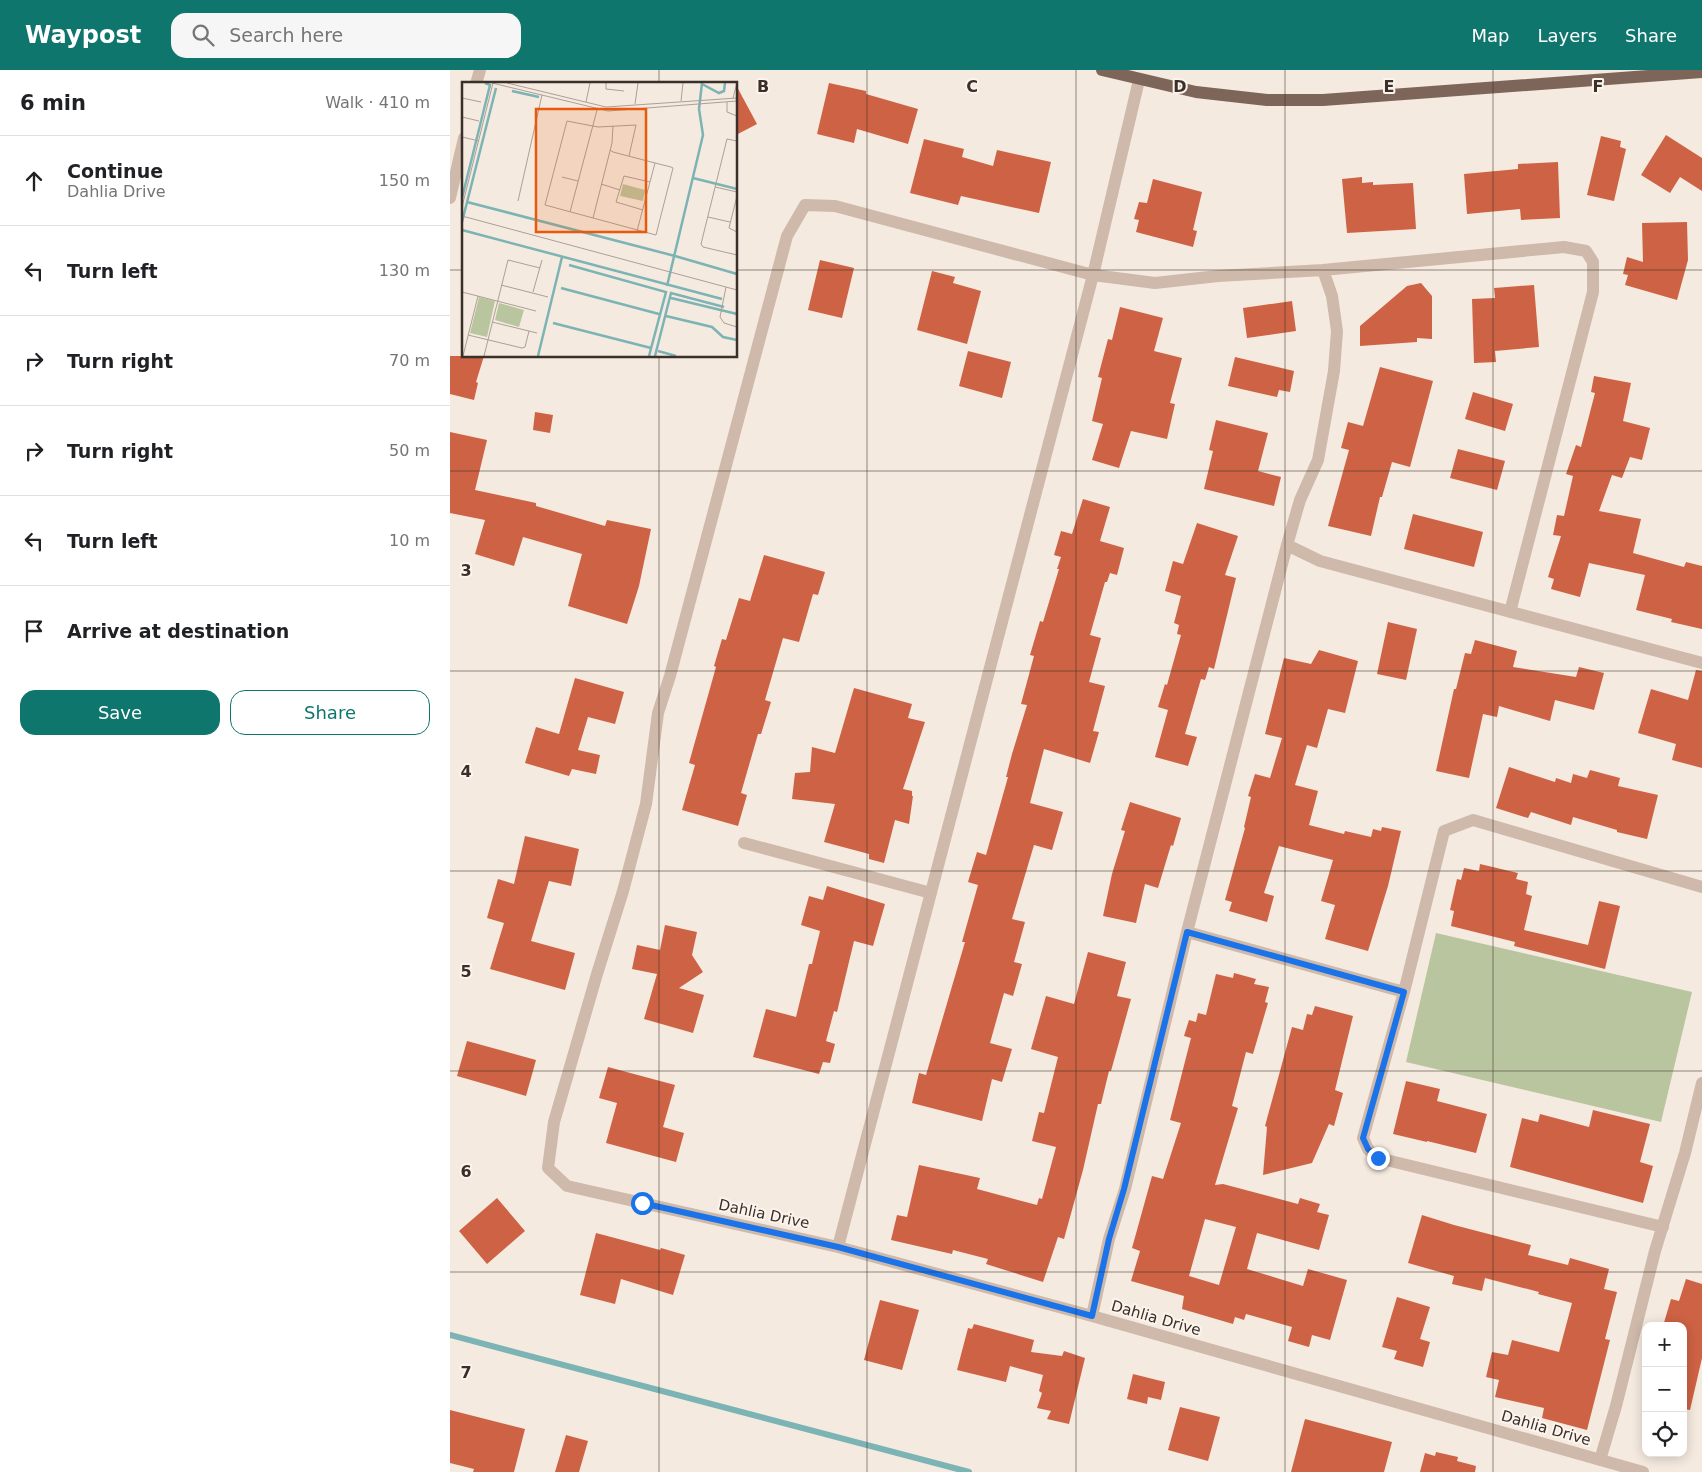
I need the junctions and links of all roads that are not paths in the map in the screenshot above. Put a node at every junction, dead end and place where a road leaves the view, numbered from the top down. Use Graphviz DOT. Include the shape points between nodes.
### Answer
graph roads {
  1 [pos="1102,70"];
  2 [pos="1702,72"];
  3 [pos="1139,80"];
  4 [pos="462,147"];
  5 [pos="450,198"];
  6 [pos="1323,270"];
  7 [pos="1093,275"];
  8 [pos="1287,545"];
  9 [pos="1510,612"];
  10 [pos="1702,663"];
  11 [pos="744,843"];
  12 [pos="1702,887"];
  13 [pos="931,893"];
  14 [pos="1187,932"];
  15 [pos="1404,992"];
  16 [pos="1702,1084"];
  17 [pos="1663,1226"];
  18 [pos="838,1247"];
  19 [pos="1092,1316"];
  20 [pos="1600,1460"];
  21 [pos="1643,1472"];
  1 -- 3 [label="main road"];
  2 -- 3 [label="main road" via="1322,100 1267,100 1196,92"];
  3 -- 7 [label="street"];
  4 -- 5 [label="street"];
  6 -- 7 [label="street" via="1155,283"];
  6 -- 8 [label="street" via="1332,296 1337,331 1334,371 1318,460 1300,500"];
  6 -- 9 [label="street" via="1564,247 1586,251 1593,262 1593,292"];
  7 -- 13 [label="street"];
  7 -- 18 [label="street, Dahlia Drive" via="834,206 805,205 787,236 658,713 646,804 554,1122 548,1168 567,1186"];
  8 -- 9 [label="street" via="1320,561"];
  8 -- 14 [label="street"];
  9 -- 10 [label="street"];
  11 -- 13 [label="street"];
  12 -- 15 [label="street" via="1473,820 1444,832"];
  13 -- 18 [label="street"];
  14 -- 15 [label="street"];
  14 -- 19 [label="street"];
  15 -- 17 [label="street" via="1363,1138 1368,1149 1378,1158"];
  16 -- 17 [label="street"];
  17 -- 20 [label="street"];
  18 -- 19 [label="street, Dahlia Drive"];
  19 -- 20 [label="street, Dahlia Drive"];
  20 -- 21 [label="street, Dahlia Drive"];
}
